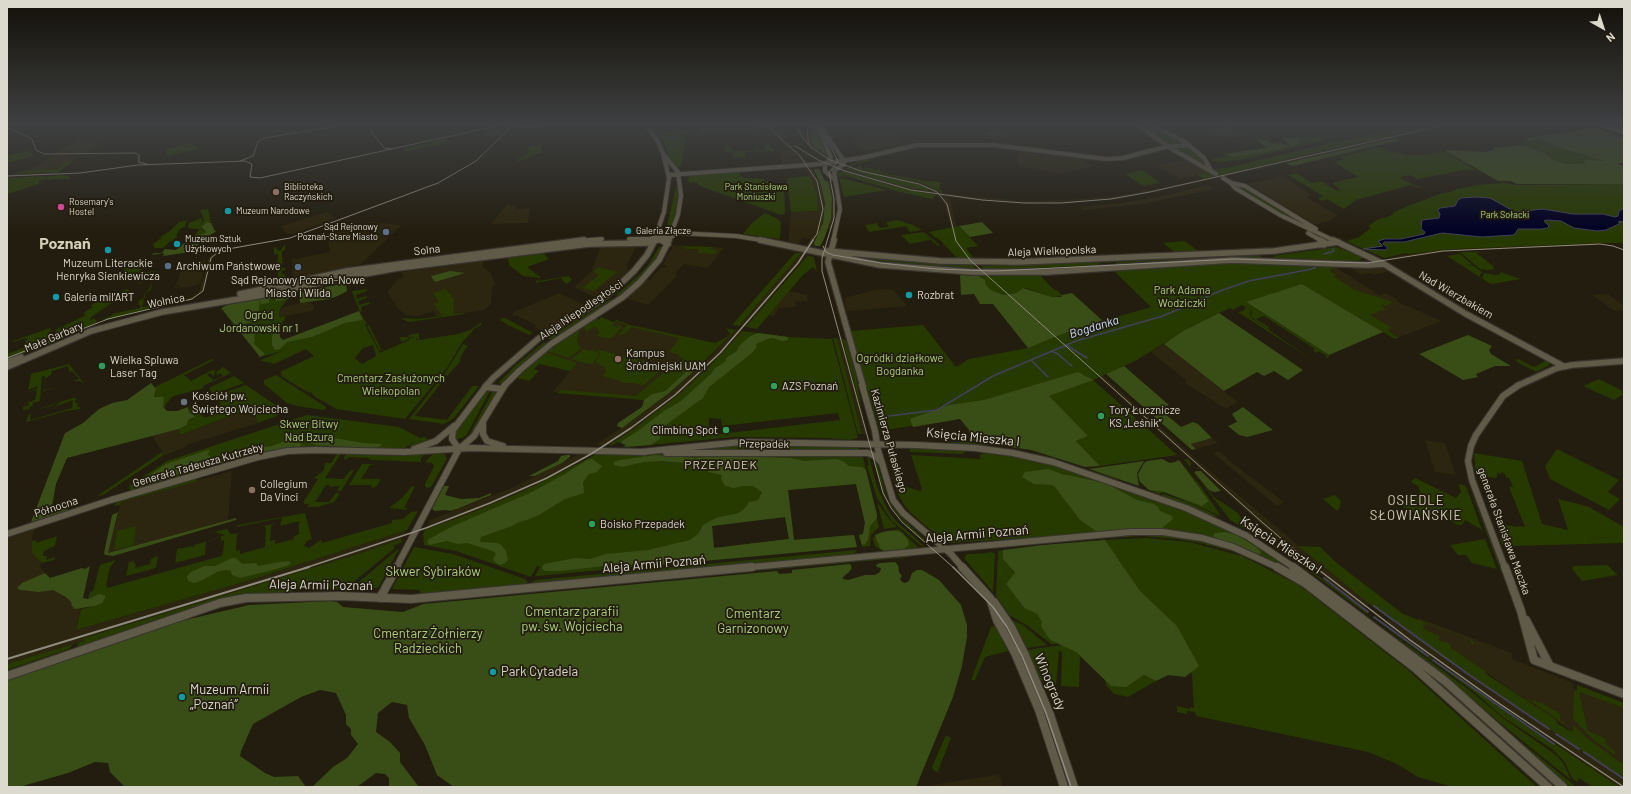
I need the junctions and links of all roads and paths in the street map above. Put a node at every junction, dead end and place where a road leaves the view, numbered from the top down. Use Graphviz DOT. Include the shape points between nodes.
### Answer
graph roads {
  1 [pos="665,161"];
  2 [pos="668,161"];
  3 [pos="844,161"];
  4 [pos="857,161"];
  5 [pos="1193,161"];
  6 [pos="1206,161"];
  7 [pos="828,163"];
  8 [pos="809,165"];
  9 [pos="1200,165"];
  10 [pos="1209,166"];
  11 [pos="840,167"];
  12 [pos="824,169"];
  13 [pos="677,172"];
  14 [pos="693,173"];
  15 [pos="668,175"];
  16 [pos="1223,178"];
  17 [pos="835,180"];
  18 [pos="1230,182"];
  19 [pos="680,184"];
  20 [pos="1288,219"];
  21 [pos="671,235"];
  22 [pos="662,237"];
  23 [pos="654,238"];
  24 [pos="1338,242"];
  25 [pos="638,244"];
  26 [pos="668,244"];
  27 [pos="833,245"];
  28 [pos="1324,245"];
  29 [pos="840,251"];
  30 [pos="1253,251"];
  31 [pos="1274,251"];
  32 [pos="830,253"];
  33 [pos="648,254"];
  34 [pos="1261,260"];
  35 [pos="1269,260"];
  36 [pos="1384,264"];
  37 [pos="274,288"];
  38 [pos="288,290"];
  39 [pos="260,294"];
  40 [pos="228,300"];
  41 [pos="107,324"];
  42 [pos="1624,361"];
  43 [pos="7,362"];
  44 [pos="1563,366"];
  45 [pos="7,367"];
  46 [pos="485,387"];
  47 [pos="502,390"];
  48 [pos="460,420"];
  49 [pos="483,423"];
  50 [pos="860,444"];
  51 [pos="877,444"];
  52 [pos="459,449"];
  53 [pos="525,449"];
  54 [pos="392,452"];
  55 [pos="642,452"];
  56 [pos="879,454"];
  57 [pos="882,463"];
  58 [pos="111,500"];
  59 [pos="7,534"];
  60 [pos="944,549"];
  61 [pos="1305,583"];
  62 [pos="987,595"];
  63 [pos="380,598"];
  64 [pos="1521,611"];
  65 [pos="1550,666"];
  66 [pos="7,676"];
  67 [pos="1624,694"];
  68 [pos="1064,787"];
  69 [pos="1074,787"];
  70 [pos="1548,787"];
  71 [pos="1563,787"];
  1 -- 15 [label="street, Aleja Niepodległości"];
  2 -- 13 [label="street, Aleja Niepodległości"];
  3 -- 7 [label="street"];
  3 -- 11 [label="street"];
  4 -- 11 [label="street"];
  5 -- 9 [label="street"];
  6 -- 10 [label="street"];
  7 -- 8 [label="street"];
  7 -- 12 [label="street"];
  8 -- 12 [label="street"];
  8 -- 14 [label="street"];
  9 -- 10 [label="street"];
  9 -- 10 [label="street" via="1214,173"];
  11 -- 17 [label="street" via="834,171"];
  12 -- 17 [label="street"];
  13 -- 14 [label="street"];
  13 -- 15 [label="street"];
  13 -- 19 [label="street, Aleja Niepodległości"];
  14 -- 19 [label="street" via="685,177"];
  15 -- 23 [label="street, Aleja Niepodległości" via="667,196"];
  16 -- 18 [label="street, Nad Wierzbakiem"];
  17 -- 27 [label="street, Kazimierza Pułaskiego" via="840,209"];
  18 -- 20 [label="street, Nad Wierzbakiem" via="1235,188"];
  18 -- 24 [label="street, Nad Wierzbakiem" via="1245,186"];
  19 -- 21 [label="street, Aleja Niepodległości" via="680,205"];
  20 -- 24 [label="street, Nad Wierzbakiem"];
  20 -- 28 [label="street, Nad Wierzbakiem" via="1324,242"];
  21 -- 22 [label="street, Solna"];
  21 -- 26 [label="street, Aleja Niepodległości"];
  21 -- 32 [label="street, Solna" via="748,238"];
  22 -- 23 [label="street, Solna"];
  22 -- 23 [label="street"];
  22 -- 26 [label="street"];
  23 -- 25 [label="street, Solna"];
  23 -- 33 [label="street, Aleja Niepodległości"];
  23 -- 37 [label="street, Solna" via="583,240 354,270 286,283"];
  24 -- 28 [label="street, Aleja Wielkopolska"];
  24 -- 36 [label="street, Nad Wierzbakiem"];
  25 -- 33 [label="street"];
  25 -- 38 [label="street, Solna" via="589,244 422,265 371,272"];
  26 -- 47 [label="street, Aleja Niepodległości" via="657,263 640,282 610,306 543,350"];
  27 -- 29 [label="street"];
  27 -- 32 [label="street, Kazimierza Pułaskiego"];
  28 -- 31 [label="street, Aleja Wielkopolska"];
  29 -- 30 [label="street, Aleja Wielkopolska" via="911,259 996,262 1091,260"];
  29 -- 32 [label="street, Aleja Wielkopolska"];
  30 -- 31 [label="street, Aleja Wielkopolska"];
  30 -- 34 [label="street" via="1262,255"];
  31 -- 35 [label="street" via="1267,253"];
  32 -- 34 [label="street, Aleja Wielkopolska" via="911,268 999,273"];
  32 -- 51 [label="street, Kazimierza Pułaskiego" via="828,262"];
  33 -- 46 [label="street, Aleja Niepodległości" via="618,286 599,301 538,339 516,356"];
  34 -- 35 [label="street, Aleja Wielkopolska"];
  35 -- 36 [label="street, Aleja Wielkopolska"];
  36 -- 44 [label="street, Nad Wierzbakiem" via="1466,314"];
  37 -- 38 [label="street"];
  37 -- 39 [label="street"];
  37 -- 41 [label="street, Wolnica" via="135,314"];
  38 -- 39 [label="street, Solna"];
  39 -- 40 [label="street, Solna"];
  40 -- 41 [label="street, Wolnica"];
  41 -- 43 [label="street, Małe Garbary"];
  41 -- 45 [label="street, Małe Garbary"];
  42 -- 44 [label="street"];
  44 -- 64 [label="street, generała Stanisława Maczka" via="1513,388 1503,396 1472,442 1468,461 1472,480"];
  46 -- 47 [label="street"];
  46 -- 48 [label="street, Aleja Niepodległości"];
  47 -- 49 [label="street, Aleja Niepodległości"];
  48 -- 52 [label="street, Aleja Niepodległości" via="452,433 453,442"];
  48 -- 54 [label="street, Aleja Niepodległości" via="440,438 425,446"];
  49 -- 52 [label="street, Aleja Niepodległości" via="472,439"];
  49 -- 53 [label="street" via="482,434 487,441"];
  50 -- 51 [label="street, Przepadek"];
  50 -- 55 [label="street, Przepadek" via="727,443"];
  50 -- 56 [label="street" via="871,447"];
  51 -- 56 [label="street, Kazimierza Pułaskiego"];
  51 -- 71 [label="street, Księcia Mieszka I" via="954,446 1033,457 1061,464 1171,502 1222,523 1288,563 1434,673"];
  52 -- 53 [label="street, Przepadek"];
  52 -- 54 [label="street, Generała Tadeusza Kutrzeby"];
  52 -- 63 [label="street, Aleja Niepodległości"];
  53 -- 55 [label="street, Przepadek"];
  54 -- 58 [label="street, Generała Tadeusza Kutrzeby" via="309,450 271,454"];
  55 -- 57 [label="street, Przepadek" via="865,453 874,455"];
  56 -- 57 [label="street, Kazimierza Pułaskiego"];
  57 -- 60 [label="street, Kazimierza Pułaskiego" via="897,506"];
  58 -- 59 [label="street, Północna"];
  60 -- 61 [label="street, Aleja Armii Poznań" via="1130,532 1171,533 1234,547"];
  60 -- 62 [label="street, Winogrady"];
  60 -- 63 [label="street, Aleja Armii Poznań" via="419,598"];
  61 -- 70 [label="street, Księcia Mieszka I" via="1415,668"];
  62 -- 68 [label="street, Winogrady" via="1039,710"];
  62 -- 69 [label="street, Winogrady" via="1007,620 1025,656 1049,711"];
  63 -- 66 [label="street, Aleja Armii Poznań" via="255,596 238,599"];
  64 -- 65 [label="street, generała Stanisława Maczka"];
  64 -- 65 [label="street, generała Stanisława Maczka" via="1534,660"];
  65 -- 67 [label="street"];
}
